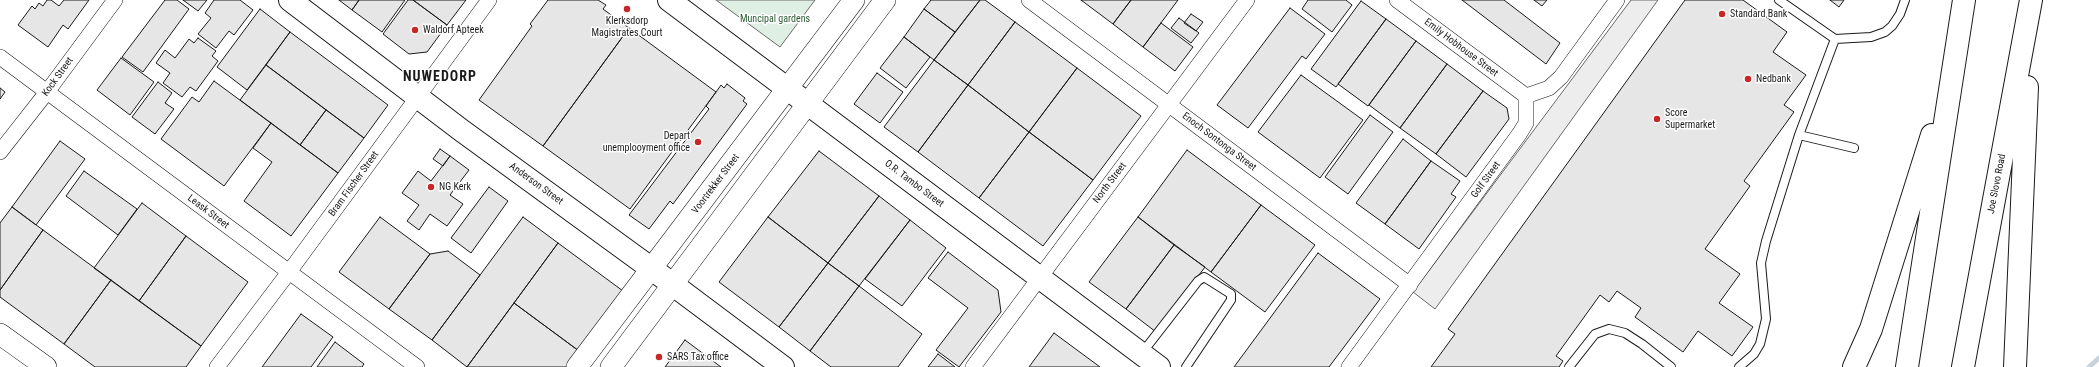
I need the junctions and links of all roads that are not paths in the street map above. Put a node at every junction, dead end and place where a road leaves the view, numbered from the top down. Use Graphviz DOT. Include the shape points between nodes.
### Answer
graph roads {
  1 [pos="115,0"];
  2 [pos="290,0"];
  3 [pos="490,0"];
  4 [pos="669,0"];
  5 [pos="854,0"];
  6 [pos="885,0"];
  7 [pos="1029,0"];
  8 [pos="1247,0"];
  9 [pos="1397,0"];
  10 [pos="1617,0"];
  11 [pos="1779,0"];
  12 [pos="1904,0"];
  13 [pos="1964,0"];
  14 [pos="2031,4"];
  15 [pos="1835,39"];
  16 [pos="0,57"];
  17 [pos="1955,60"];
  18 [pos="788,89"];
  19 [pos="48,92"];
  20 [pos="1526,96"];
  21 [pos="418,97"];
  22 [pos="808,104"];
  23 [pos="1169,105"];
  24 [pos="1799,135"];
  25 [pos="1854,148"];
  26 [pos="0,152"];
  27 [pos="652,269"];
  28 [pos="290,272"];
  29 [pos="1039,277"];
  30 [pos="672,284"];
  31 [pos="1410,285"];
  32 [pos="0,334"];
  33 [pos="1142,354"];
  34 [pos="1359,361"];
  35 [pos="46,367"];
  36 [pos="217,367"];
  37 [pos="417,367"];
  38 [pos="577,367"];
  39 [pos="610,367"];
  40 [pos="783,367"];
  41 [pos="973,367"];
  42 [pos="1159,367"];
  43 [pos="1186,367"];
  44 [pos="1349,367"];
  45 [pos="1569,367"];
  46 [pos="1671,367"];
  47 [pos="1739,367"];
  48 [pos="1854,367"];
  49 [pos="1907,367"];
  50 [pos="1963,367"];
  51 [pos="2015,367"];
  1 -- 19 [label="street, Kock Street"];
  2 -- 21 [label="main road, Anderson Street"];
  3 -- 21 [label="street, Bram Fischer Street"];
  4 -- 18 [label="main road, O.R. Tambo Street"];
  5 -- 18 [label="street, Voortrekker Street"];
  6 -- 22 [label="street"];
  7 -- 23 [label="street, Enoch Sontonga Street"];
  8 -- 23 [label="street, North Street"];
  9 -- 20 [label="street, Emily Hobhouse Street"];
  10 -- 20 [label="street" via="1561,77 1549,88"];
  11 -- 15 [label="lane"];
  12 -- 15 [label="lane" via="1900,14 1884,32 1871,37"];
  13 -- 17 [label="main road"];
  14 -- 50 [label="main road, Joe Slovo Road"];
  14 -- 51 [label="main road"];
  15 -- 24 [label="lane"];
  16 -- 19 [label="street, Leask Street"];
  17 -- 48 [label="main road" via="1871,328"];
  17 -- 49 [label="main road"];
  18 -- 22 [label="main road, O.R. Tambo Street"];
  18 -- 27 [label="street, Voortrekker Street"];
  19 -- 26 [label="street, Kock Street"];
  19 -- 28 [label="street, Leask Street"];
  20 -- 31 [label="street, Golf Street" via="1526,123 1520,133"];
  21 -- 27 [label="main road, Anderson Street"];
  21 -- 28 [label="street, Bram Fischer Street"];
  22 -- 29 [label="main road, O.R. Tambo Street"];
  22 -- 30 [label="street"];
  23 -- 29 [label="street, North Street"];
  23 -- 31 [label="street, Enoch Sontonga Street"];
  24 -- 25 [label="lane"];
  24 -- 47 [label="lane" via="1761,263 1766,319 1764,329 1754,354"];
  27 -- 30 [label="main road, Anderson Street"];
  27 -- 38 [label="street, Voortrekker Street"];
  28 -- 36 [label="street, Bram Fischer Street"];
  28 -- 37 [label="street, Leask Street"];
  29 -- 33 [label="main road, O.R. Tambo Street"];
  29 -- 41 [label="street, North Street"];
  30 -- 39 [label="street"];
  30 -- 40 [label="main road, Anderson Street"];
  31 -- 34 [label="street, Golf Street"];
  32 -- 35 [label="street"];
  33 -- 42 [label="main road, O.R. Tambo Street"];
  33 -- 43 [label="lane" via="1198,281 1204,278 1230,294 1231,300"];
  34 -- 44 [label="street, Golf Street"];
  45 -- 46 [label="lane" via="1595,334 1608,329 1631,337"];
}
